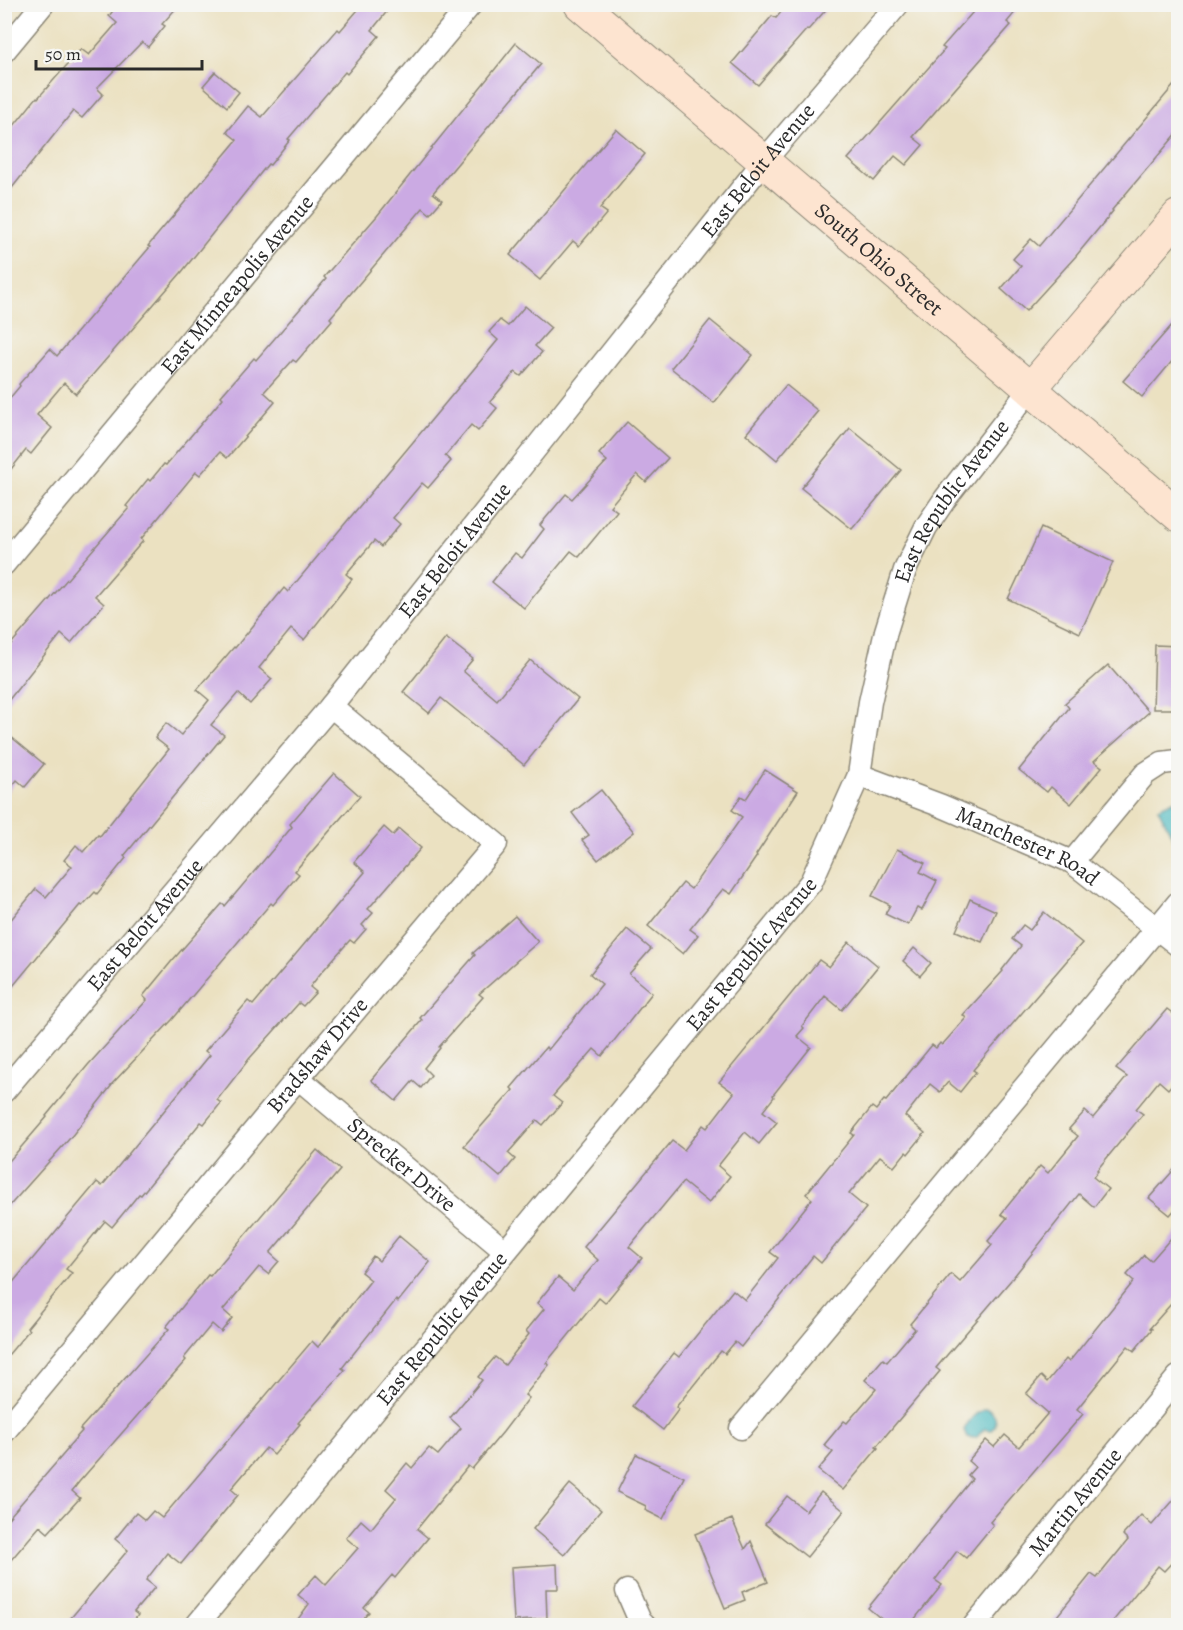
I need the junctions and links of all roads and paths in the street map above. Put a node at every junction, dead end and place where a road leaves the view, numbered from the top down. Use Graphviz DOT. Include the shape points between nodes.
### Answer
graph roads {
  1 [pos="43,4"];
  2 [pos="471,4"];
  3 [pos="580,4"];
  4 [pos="898,4"];
  5 [pos="4,51"];
  6 [pos="764,161"];
  7 [pos="1179,216"];
  8 [pos="1031,388"];
  9 [pos="1179,515"];
  10 [pos="4,564"];
  11 [pos="331,706"];
  12 [pos="1179,761"];
  13 [pos="859,775"];
  14 [pos="1072,862"];
  15 [pos="1179,903"];
  16 [pos="1158,928"];
  17 [pos="1179,945"];
  18 [pos="298,1078"];
  19 [pos="4,1091"];
  20 [pos="505,1251"];
  21 [pos="1179,1377"];
  22 [pos="741,1428"];
  23 [pos="4,1432"];
  24 [pos="627,1590"];
  25 [pos="196,1626"];
  26 [pos="645,1626"];
  27 [pos="974,1626"];
  1 -- 5 [label="street"];
  2 -- 10 [label="street, East Minneapolis Avenue"];
  3 -- 6 [label="main road, South Ohio Street"];
  4 -- 6 [label="street, East Beloit Avenue"];
  6 -- 8 [label="main road, South Ohio Street"];
  6 -- 11 [label="street, East Beloit Avenue"];
  7 -- 8 [label="main road, East Republic Avenue"];
  8 -- 9 [label="main road, South Ohio Street"];
  8 -- 13 [label="street, East Republic Avenue" via="939,509 905,570 870,702"];
  11 -- 18 [label="street, Bradshaw Drive" via="496,844"];
  11 -- 19 [label="street, East Beloit Avenue"];
  12 -- 14 [label="street" via="1162,763 1144,774"];
  13 -- 14 [label="street, Manchester Road"];
  13 -- 20 [label="street, East Republic Avenue" via="811,882"];
  14 -- 16 [label="street, Manchester Road"];
  15 -- 16 [label="street"];
  16 -- 17 [label="street, Manchester Road"];
  16 -- 22 [label="street"];
  18 -- 20 [label="street, Sprecker Drive"];
  18 -- 23 [label="street, Bradshaw Drive"];
  20 -- 25 [label="street, East Republic Avenue"];
  21 -- 27 [label="street, Martin Avenue"];
  24 -- 26 [label="street"];
}
